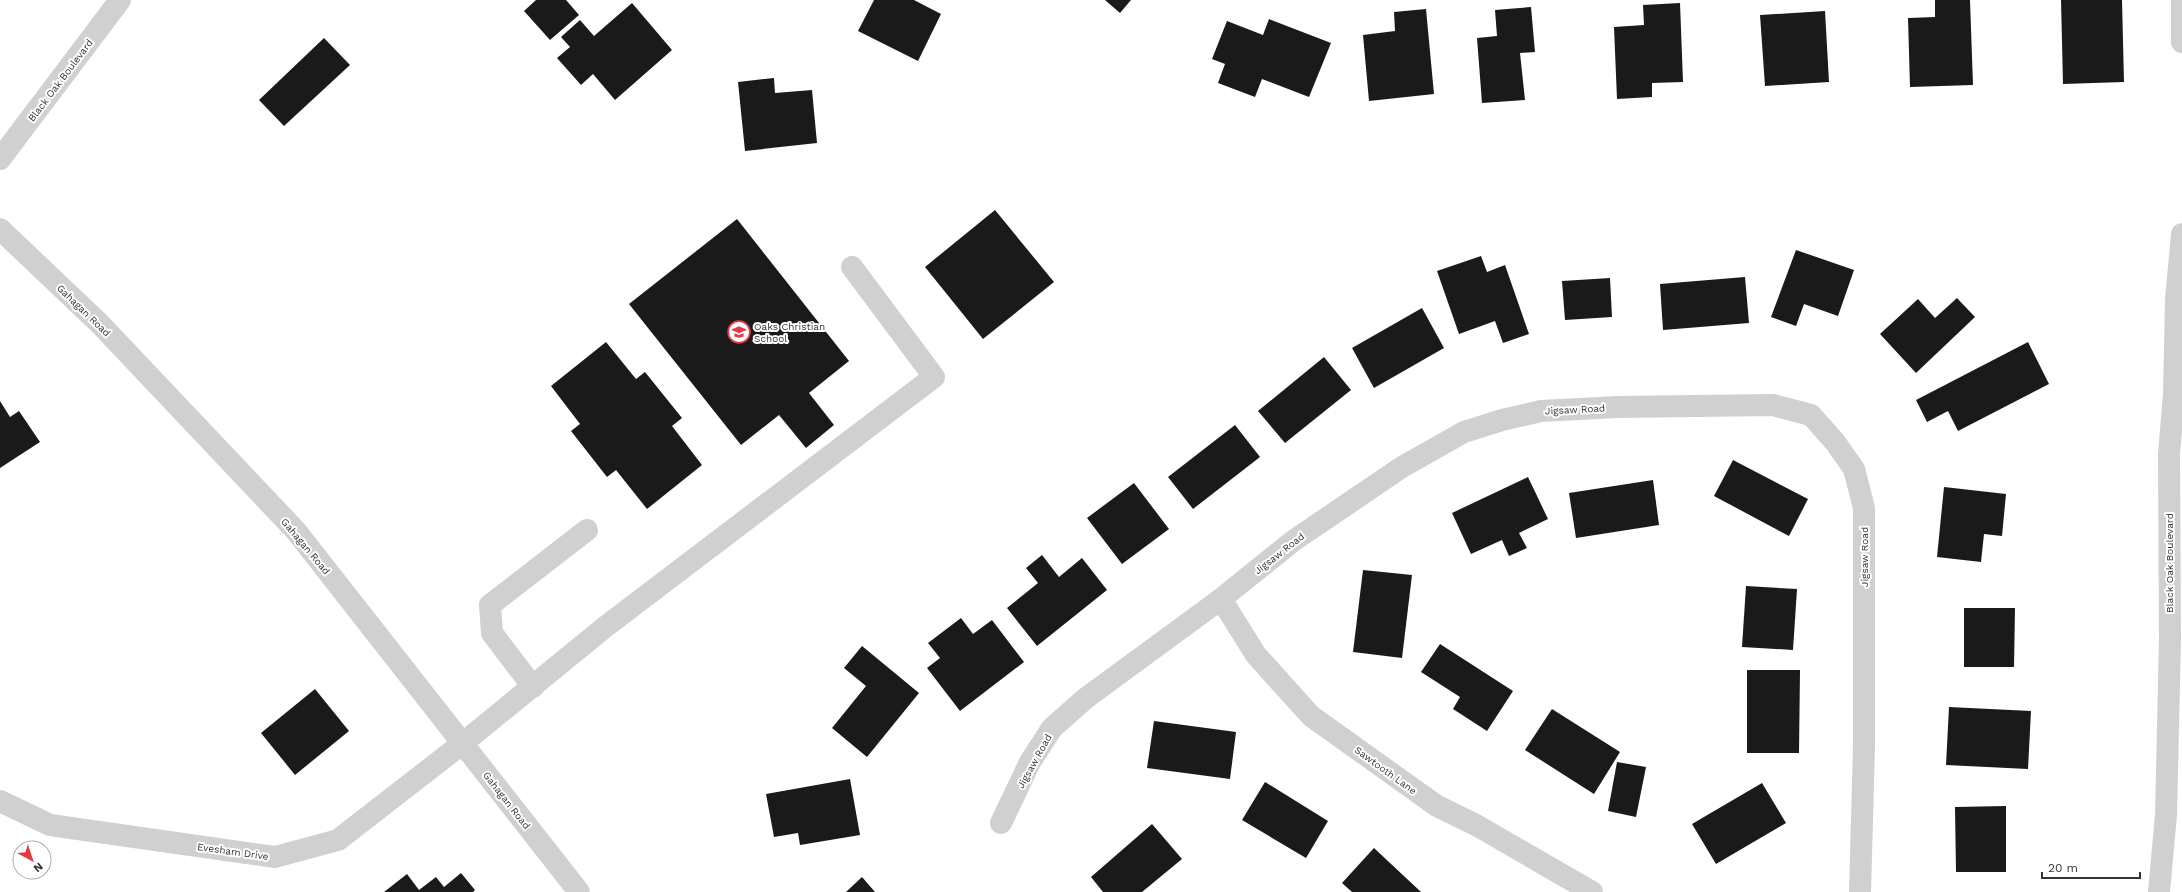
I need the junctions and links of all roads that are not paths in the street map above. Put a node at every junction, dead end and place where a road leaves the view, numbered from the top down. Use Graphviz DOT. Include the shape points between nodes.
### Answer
graph roads {
  1 [pos="120,0"];
  2 [pos="2182,0"];
  3 [pos="2182,42"];
  4 [pos="0,159"];
  5 [pos="0,229"];
  6 [pos="2182,234"];
  7 [pos="852,267"];
  8 [pos="2179,301"];
  9 [pos="587,530"];
  10 [pos="1220,599"];
  11 [pos="533,687"];
  12 [pos="463,743"];
  13 [pos="0,800"];
  14 [pos="1001,823"];
  15 [pos="579,892"];
  16 [pos="1592,892"];
  17 [pos="1860,892"];
  18 [pos="2159,892"];
  1 -- 4 [label="street, Black Oak Boulevard"];
  2 -- 3 [label="street"];
  5 -- 12 [label="street, Gahagan Road" via="100,324 296,531"];
  6 -- 8 [label="street, Black Oak Boulevard"];
  7 -- 11 [label="street, Evesham Drive" via="934,377 604,627"];
  8 -- 18 [label="street, Black Oak Boulevard" via="2169,454 2170,639 2166,815"];
  9 -- 11 [label="street" via="490,605 492,633"];
  10 -- 14 [label="street, Jigsaw Road" via="1086,698 1052,728 1030,762"];
  10 -- 16 [label="street, Sawtooth Lane" via="1256,655 1312,716 1437,806"];
  10 -- 17 [label="street, Jigsaw Road" via="1293,541 1402,467 1464,432 1502,420 1541,411 1617,407 1773,405 1810,415 1835,442 1854,469 1864,508 1864,746"];
  11 -- 12 [label="street, Evesham Drive"];
  12 -- 13 [label="street, Evesham Drive" via="338,840 275,857 50,825"];
  12 -- 15 [label="street, Gahagan Road"];
}
